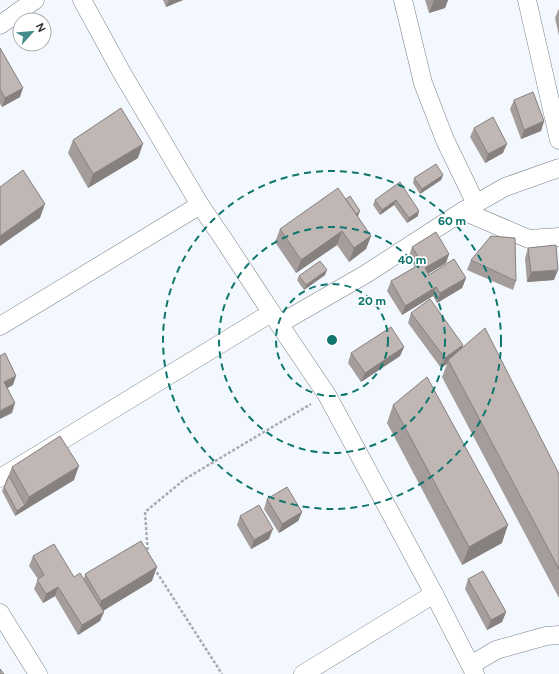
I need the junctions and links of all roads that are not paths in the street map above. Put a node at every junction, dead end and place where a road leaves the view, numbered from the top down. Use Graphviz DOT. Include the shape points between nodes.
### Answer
graph roads {
  1 [pos="35,0"];
  2 [pos="82,0"];
  3 [pos="403,0"];
  4 [pos="527,0"];
  5 [pos="0,25"];
  6 [pos="559,140"];
  7 [pos="559,168"];
  8 [pos="200,205"];
  9 [pos="469,207"];
  10 [pos="559,237"];
  11 [pos="275,318"];
  12 [pos="0,326"];
  13 [pos="0,478"];
  14 [pos="434,594"];
  15 [pos="0,613"];
  16 [pos="559,635"];
  17 [pos="473,670"];
  18 [pos="38,674"];
  19 [pos="303,674"];
  1 -- 5 [label="street"];
  2 -- 8 [label="street"];
  3 -- 9 [label="street" via="423,83"];
  4 -- 6 [label="street"];
  7 -- 9 [label="street" via="505,187"];
  8 -- 11 [label="street"];
  8 -- 12 [label="street"];
  9 -- 10 [label="street" via="529,239"];
  9 -- 11 [label="street" via="366,274"];
  11 -- 13 [label="street"];
  11 -- 14 [label="street" via="327,395"];
  14 -- 17 [label="street"];
  14 -- 19 [label="street"];
  15 -- 18 [label="street"];
  16 -- 17 [label="street" via="546,636 496,650"];
}
